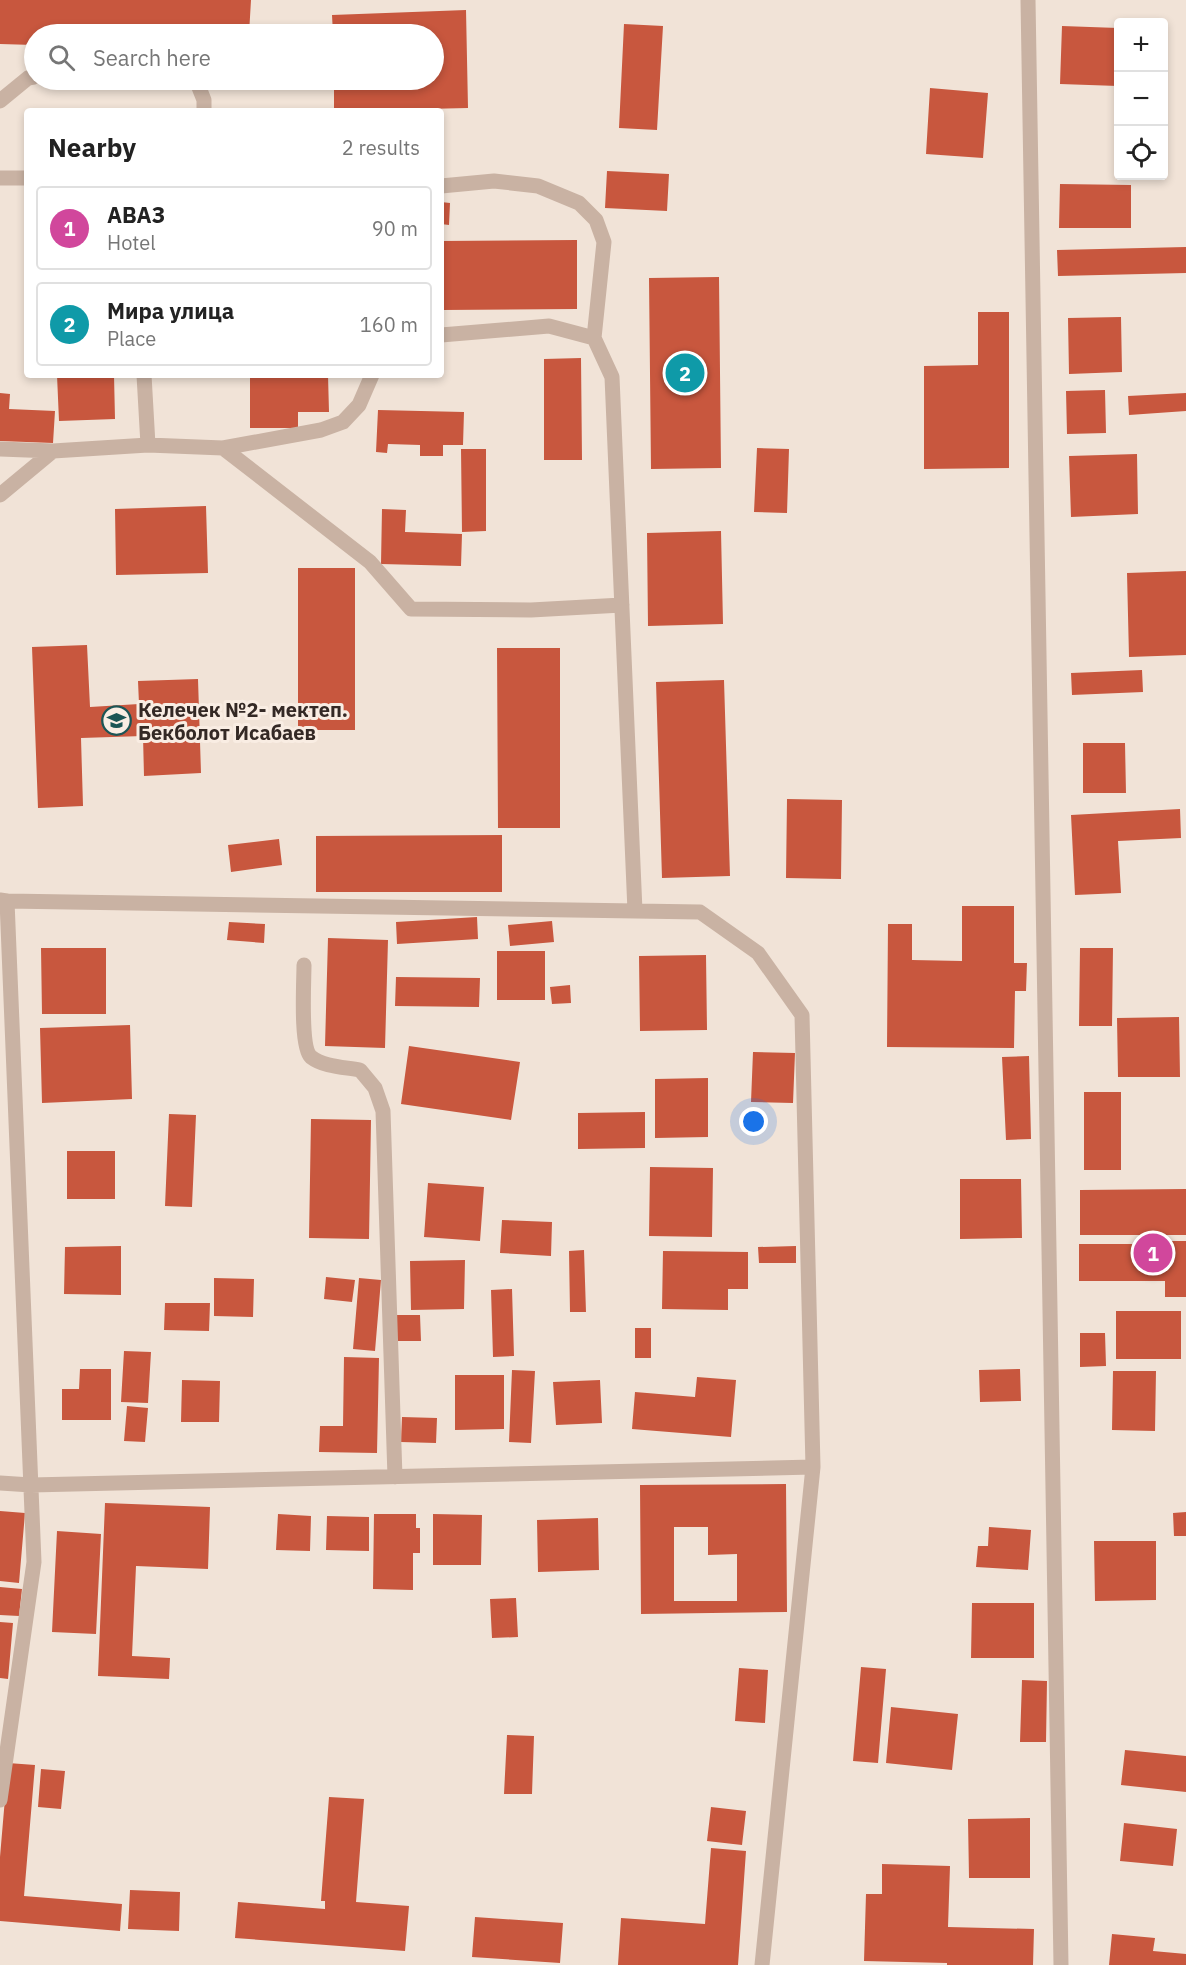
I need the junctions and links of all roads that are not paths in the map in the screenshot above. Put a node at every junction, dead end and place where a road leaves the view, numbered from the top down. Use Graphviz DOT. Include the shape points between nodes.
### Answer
graph roads {
  1 [pos="1028,0"];
  2 [pos="24,81"];
  3 [pos="200,90"];
  4 [pos="0,101"];
  5 [pos="204,108"];
  6 [pos="0,178"];
  7 [pos="24,178"];
  8 [pos="444,186"];
  9 [pos="444,335"];
  10 [pos="594,338"];
  11 [pos="144,378"];
  12 [pos="371,378"];
  13 [pos="148,445"];
  14 [pos="223,448"];
  15 [pos="0,449"];
  16 [pos="53,451"];
  17 [pos="0,495"];
  18 [pos="622,604"];
  19 [pos="3,901"];
  20 [pos="635,911"];
  21 [pos="304,964"];
  22 [pos="8,1108"];
  23 [pos="813,1467"];
  24 [pos="395,1477"];
  25 [pos="0,1484"];
  26 [pos="31,1485"];
  27 [pos="0,1800"];
  28 [pos="762,1965"];
  29 [pos="1060,1965"];
  1 -- 29 [label="street"];
  2 -- 4 [label="street"];
  3 -- 5 [label="street"];
  6 -- 7 [label="street"];
  8 -- 10 [label="street" via="494,181 538,186 579,203 596,220 604,242"];
  9 -- 10 [label="street" via="549,326"];
  10 -- 18 [label="street" via="612,377"];
  11 -- 13 [label="street"];
  12 -- 14 [label="street" via="359,405 343,422 321,430"];
  13 -- 14 [label="street"];
  13 -- 16 [label="street"];
  14 -- 18 [label="street" via="370,562 411,609 531,610"];
  15 -- 16 [label="street"];
  16 -- 17 [label="street"];
  18 -- 20 [label="street"];
  19 -- 20 [label="street"];
  19 -- 22 [label="street"];
  20 -- 23 [label="street" via="700,912 758,953 802,1015"];
  21 -- 24 [label="street" via="304,1041 308,1055 321,1063 360,1070 375,1088 383,1111"];
  22 -- 26 [label="street"];
  23 -- 24 [label="street"];
  23 -- 28 [label="street"];
  24 -- 26 [label="street"];
  25 -- 26 [label="street"];
  26 -- 27 [label="street" via="34,1562"];
}
